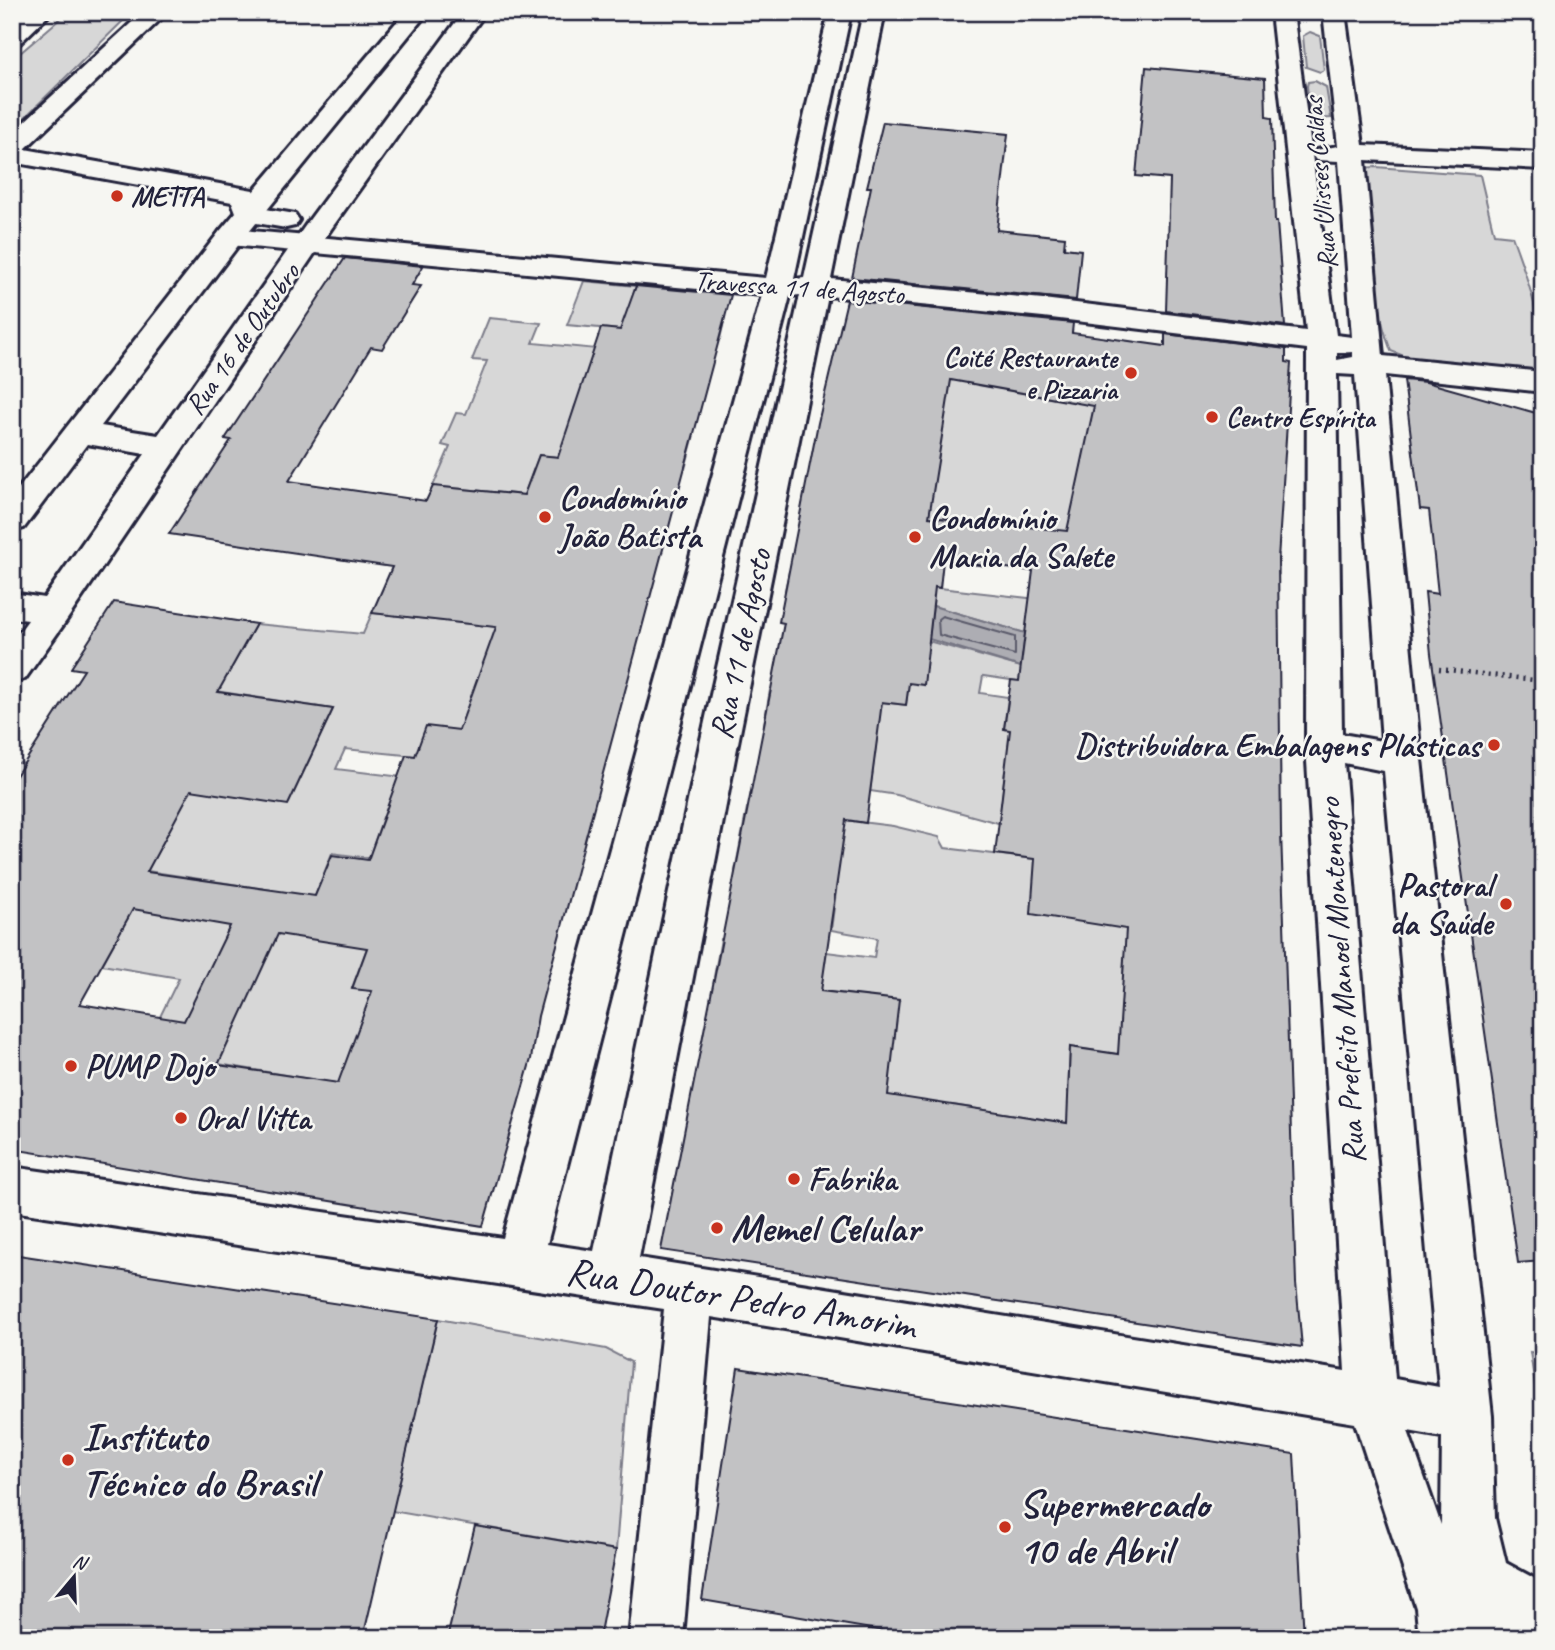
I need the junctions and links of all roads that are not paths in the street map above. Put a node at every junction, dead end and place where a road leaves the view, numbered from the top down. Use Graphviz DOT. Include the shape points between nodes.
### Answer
graph roads {
  1 [pos="41,12"];
  2 [pos="157,12"];
  3 [pos="416,12"];
  4 [pos="475,12"];
  5 [pos="840,12"];
  6 [pos="874,12"];
  7 [pos="1283,18"];
  8 [pos="1335,21"];
  9 [pos="12,38"];
  10 [pos="822,86"];
  11 [pos="860,86"];
  12 [pos="12,147"];
  13 [pos="1351,152"];
  14 [pos="12,154"];
  15 [pos="1302,158"];
  16 [pos="1543,161"];
  17 [pos="248,214"];
  18 [pos="314,234"];
  19 [pos="230,237"];
  20 [pos="816,286"];
  21 [pos="778,288"];
  22 [pos="1322,355"];
  23 [pos="1368,356"];
  24 [pos="1543,382"];
  25 [pos="79,433"];
  26 [pos="168,447"];
  27 [pos="12,520"];
  28 [pos="12,605"];
  29 [pos="54,612"];
  30 [pos="12,670"];
  31 [pos="1324,745"];
  32 [pos="656,747"];
  33 [pos="717,753"];
  34 [pos="1402,759"];
  35 [pos="12,1189"];
  36 [pos="519,1262"];
  37 [pos="612,1277"];
  38 [pos="690,1289"];
  39 [pos="1372,1400"];
  40 [pos="1467,1416"];
  41 [pos="1469,1517"];
  42 [pos="1543,1612"];
  43 [pos="1444,1623"];
  44 [pos="656,1638"];
  45 [pos="1536,1638"];
  1 -- 9 [label="street"];
  2 -- 12 [label="street"];
  3 -- 17 [label="street"];
  4 -- 18 [label="street, Rua 16 de Outubro"];
  5 -- 10 [label="street, Rua 11 de Agosto"];
  6 -- 11 [label="street, Rua 11 de Agosto"];
  7 -- 8 [label="street"];
  7 -- 15 [label="street, Rua Ulisses Caldas"];
  8 -- 13 [label="street, Rua Ulisses Caldas"];
  10 -- 11 [label="street"];
  10 -- 21 [label="street, Rua 11 de Agosto"];
  11 -- 20 [label="street, Rua 11 de Agosto"];
  13 -- 15 [label="street"];
  13 -- 16 [label="street"];
  13 -- 23 [label="street, Rua Ulisses Caldas"];
  14 -- 17 [label="street" via="244,196"];
  15 -- 22 [label="street, Rua Ulisses Caldas"];
  17 -- 18 [label="street"];
  17 -- 19 [label="street"];
  18 -- 19 [label="street, Travessa 11 de Agosto"];
  18 -- 21 [label="street, Travessa 11 de Agosto"];
  18 -- 26 [label="street, Rua 16 de Outubro"];
  19 -- 25 [label="street"];
  20 -- 21 [label="street, Travessa 11 de Agosto"];
  20 -- 22 [label="street, Travessa 11 de Agosto" via="1043,308"];
  20 -- 33 [label="street, Rua 11 de Agosto"];
  21 -- 32 [label="street, Rua 11 de Agosto"];
  22 -- 23 [label="street, Travessa 11 de Agosto"];
  22 -- 31 [label="street, Rua Prefeito Manoel Montenegro"];
  23 -- 24 [label="street, Travessa 11 de Agosto"];
  23 -- 34 [label="street"];
  25 -- 26 [label="street"];
  25 -- 27 [label="street"];
  26 -- 29 [label="street, Rua 16 de Outubro"];
  28 -- 29 [label="street"];
  29 -- 30 [label="street, Rua 16 de Outubro"];
  31 -- 34 [label="street"];
  31 -- 39 [label="street, Rua Prefeito Manoel Montenegro"];
  32 -- 33 [label="street"];
  32 -- 36 [label="street, Rua 11 de Agosto"];
  33 -- 37 [label="street, Rua 11 de Agosto"];
  34 -- 40 [label="street"];
  35 -- 36 [label="street, Rua Doutor Pedro Amorim"];
  36 -- 37 [label="street, Rua Doutor Pedro Amorim"];
  37 -- 38 [label="street, Rua Doutor Pedro Amorim"];
  38 -- 39 [label="street, Rua Doutor Pedro Amorim"];
  38 -- 44 [label="street"];
  39 -- 40 [label="street, Rua Doutor Pedro Amorim"];
  39 -- 43 [label="street, Rua Prefeito Manoel Montenegro"];
  40 -- 41 [label="street"];
  41 -- 42 [label="street" via="1484,1580"];
  41 -- 43 [label="street"];
  43 -- 45 [label="street"];
}
